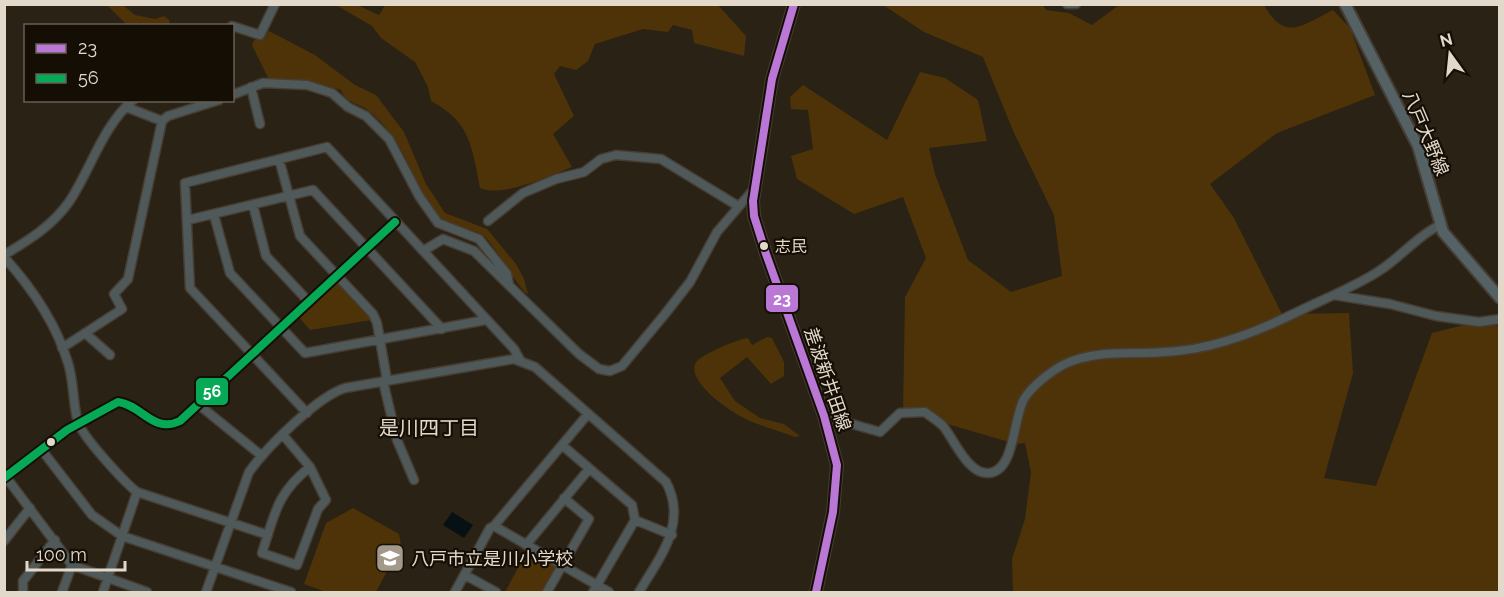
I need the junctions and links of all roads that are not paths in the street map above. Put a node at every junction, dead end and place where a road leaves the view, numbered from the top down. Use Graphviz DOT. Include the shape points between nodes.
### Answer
graph roads {
  1 [pos="275,4"];
  2 [pos="794,4"];
  3 [pos="1067,4"];
  4 [pos="1076,4"];
  5 [pos="1345,4"];
  6 [pos="234,27"];
  7 [pos="251,87"];
  8 [pos="234,94"];
  9 [pos="213,102"];
  10 [pos="129,104"];
  11 [pos="162,121"];
  12 [pos="260,124"];
  13 [pos="279,159"];
  14 [pos="754,189"];
  15 [pos="289,195"];
  16 [pos="253,205"];
  17 [pos="738,206"];
  18 [pos="214,214"];
  19 [pos="188,220"];
  20 [pos="488,221"];
  21 [pos="395,222"];
  22 [pos="1440,225"];
  23 [pos="368,248"];
  24 [pos="423,251"];
  25 [pos="4,256"];
  26 [pos="338,276"];
  27 [pos="509,286"];
  28 [pos="1334,295"];
  29 [pos="1500,298"];
  30 [pos="309,302"];
  31 [pos="1500,319"];
  32 [pos="486,320"];
  33 [pos="281,328"];
  34 [pos="442,329"];
  35 [pos="85,333"];
  36 [pos="380,340"];
  37 [pos="62,348"];
  38 [pos="254,354"];
  39 [pos="110,355"];
  40 [pos="520,360"];
  41 [pos="385,381"];
  42 [pos="199,405"];
  43 [pos="307,413"];
  44 [pos="588,414"];
  45 [pos="824,416"];
  46 [pos="78,423"];
  47 [pos="283,435"];
  48 [pos="562,445"];
  49 [pos="41,449"];
  50 [pos="262,456"];
  51 [pos="310,467"];
  52 [pos="589,469"];
  53 [pos="5,477"];
  54 [pos="414,480"];
  55 [pos="136,492"];
  56 [pos="564,498"];
  57 [pos="30,508"];
  58 [pos="635,520"];
  59 [pos="230,523"];
  60 [pos="494,526"];
  61 [pos="268,535"];
  62 [pos="672,535"];
  63 [pos="122,536"];
  64 [pos="55,540"];
  65 [pos="4,541"];
  66 [pos="526,545"];
  67 [pos="72,565"];
  68 [pos="562,566"];
  69 [pos="215,567"];
  70 [pos="465,574"];
  71 [pos="108,579"];
  72 [pos="265,588"];
  73 [pos="595,589"];
  74 [pos="22,592"];
  75 [pos="63,592"];
  76 [pos="103,592"];
  77 [pos="147,592"];
  78 [pos="206,592"];
  79 [pos="291,592"];
  80 [pos="455,592"];
  81 [pos="496,592"];
  82 [pos="547,592"];
  83 [pos="609,592"];
  84 [pos="639,592"];
  85 [pos="816,592"];
  1 -- 6 [label="street" via="260,34"];
  2 -- 14 [label="main road, 差波新井田線" via="771,79"];
  3 -- 4 [label="street"];
  5 -- 22 [label="main road, 八戸大野線" via="1418,146"];
  7 -- 8 [label="street"];
  7 -- 12 [label="street"];
  7 -- 27 [label="street" via="263,83 313,87 332,93 366,116 389,140 438,224 479,239 507,274"];
  9 -- 11 [label="street"];
  10 -- 11 [label="street"];
  10 -- 25 [label="street" via="112,123 57,217 38,235"];
  11 -- 35 [label="street" via="128,279 114,294 122,309"];
  13 -- 15 [label="street"];
  13 -- 19 [label="street" via="185,183"];
  13 -- 21 [label="street" via="327,147"];
  14 -- 17 [label="street"];
  14 -- 45 [label="main road, 差波新井田線" via="754,216"];
  15 -- 16 [label="street"];
  15 -- 23 [label="street" via="313,190"];
  15 -- 26 [label="street" via="300,236"];
  16 -- 18 [label="street"];
  16 -- 30 [label="street" via="266,256"];
  17 -- 20 [label="street" via="661,159 616,155 601,159 584,172 523,193"];
  17 -- 27 [label="street" via="717,232 690,282 615,370 598,369 579,354"];
  18 -- 19 [label="street"];
  18 -- 33 [label="street" via="230,273"];
  19 -- 38 [label="street" via="190,288"];
  21 -- 23 [label="street"];
  21 -- 24 [label="street"];
  22 -- 28 [label="street" via="1381,270"];
  22 -- 29 [label="main road, 八戸大野線" via="1453,247"];
  23 -- 26 [label="street"];
  23 -- 34 [label="street"];
  24 -- 27 [label="street" via="440,239 463,244"];
  24 -- 32 [label="street"];
  25 -- 37 [label="street" via="35,294"];
  26 -- 30 [label="street"];
  26 -- 36 [label="street" via="373,314"];
  28 -- 31 [label="street" via="1436,316 1479,322"];
  28 -- 45 [label="street" via="1258,331 1224,342 1166,352 1098,354 1063,365 1025,398 1007,459 992,473 973,466 943,427 925,412 900,413 880,432"];
  30 -- 33 [label="street"];
  32 -- 34 [label="street"];
  32 -- 40 [label="street"];
  33 -- 36 [label="street" via="305,353"];
  33 -- 38 [label="street"];
  34 -- 36 [label="street"];
  35 -- 37 [label="street"];
  35 -- 39 [label="street"];
  36 -- 41 [label="street"];
  37 -- 46 [label="street"];
  38 -- 42 [label="street"];
  38 -- 43 [label="street"];
  40 -- 41 [label="street"];
  40 -- 44 [label="street" via="535,367"];
  41 -- 43 [label="street" via="337,391"];
  41 -- 54 [label="street" via="397,440"];
  42 -- 46 [label="street" via="180,421 168,425 157,424 118,402"];
  42 -- 50 [label="street"];
  43 -- 47 [label="street"];
  44 -- 48 [label="street"];
  44 -- 62 [label="street" via="666,482 674,508"];
  45 -- 85 [label="main road, 差波新井田線" via="833,442 837,480"];
  46 -- 49 [label="street"];
  46 -- 55 [label="street"];
  47 -- 50 [label="street"];
  47 -- 51 [label="street"];
  48 -- 52 [label="street"];
  48 -- 60 [label="street"];
  49 -- 53 [label="street"];
  49 -- 63 [label="street" via="92,515"];
  50 -- 59 [label="street" via="244,483"];
  51 -- 61 [label="street" via="280,497"];
  51 -- 61 [label="street" via="326,500 318,509 297,565 262,553"];
  52 -- 56 [label="street"];
  52 -- 58 [label="street" via="632,505"];
  53 -- 57 [label="street"];
  55 -- 59 [label="street"];
  55 -- 63 [label="street"];
  56 -- 66 [label="street"];
  56 -- 68 [label="street" via="588,519"];
  57 -- 64 [label="street"];
  57 -- 65 [label="street"];
  58 -- 62 [label="street"];
  58 -- 73 [label="street"];
  59 -- 61 [label="street"];
  59 -- 69 [label="street"];
  60 -- 66 [label="street"];
  60 -- 70 [label="street"];
  62 -- 84 [label="street"];
  63 -- 69 [label="street"];
  63 -- 71 [label="street"];
  64 -- 67 [label="street"];
  64 -- 74 [label="street" via="23,581"];
  66 -- 68 [label="street"];
  67 -- 71 [label="street"];
  67 -- 75 [label="street"];
  68 -- 73 [label="street"];
  68 -- 82 [label="street"];
  69 -- 72 [label="street"];
  69 -- 78 [label="street"];
  70 -- 80 [label="street"];
  70 -- 81 [label="street"];
  71 -- 76 [label="street"];
  71 -- 77 [label="street"];
  72 -- 79 [label="street"];
  73 -- 83 [label="street"];
}
